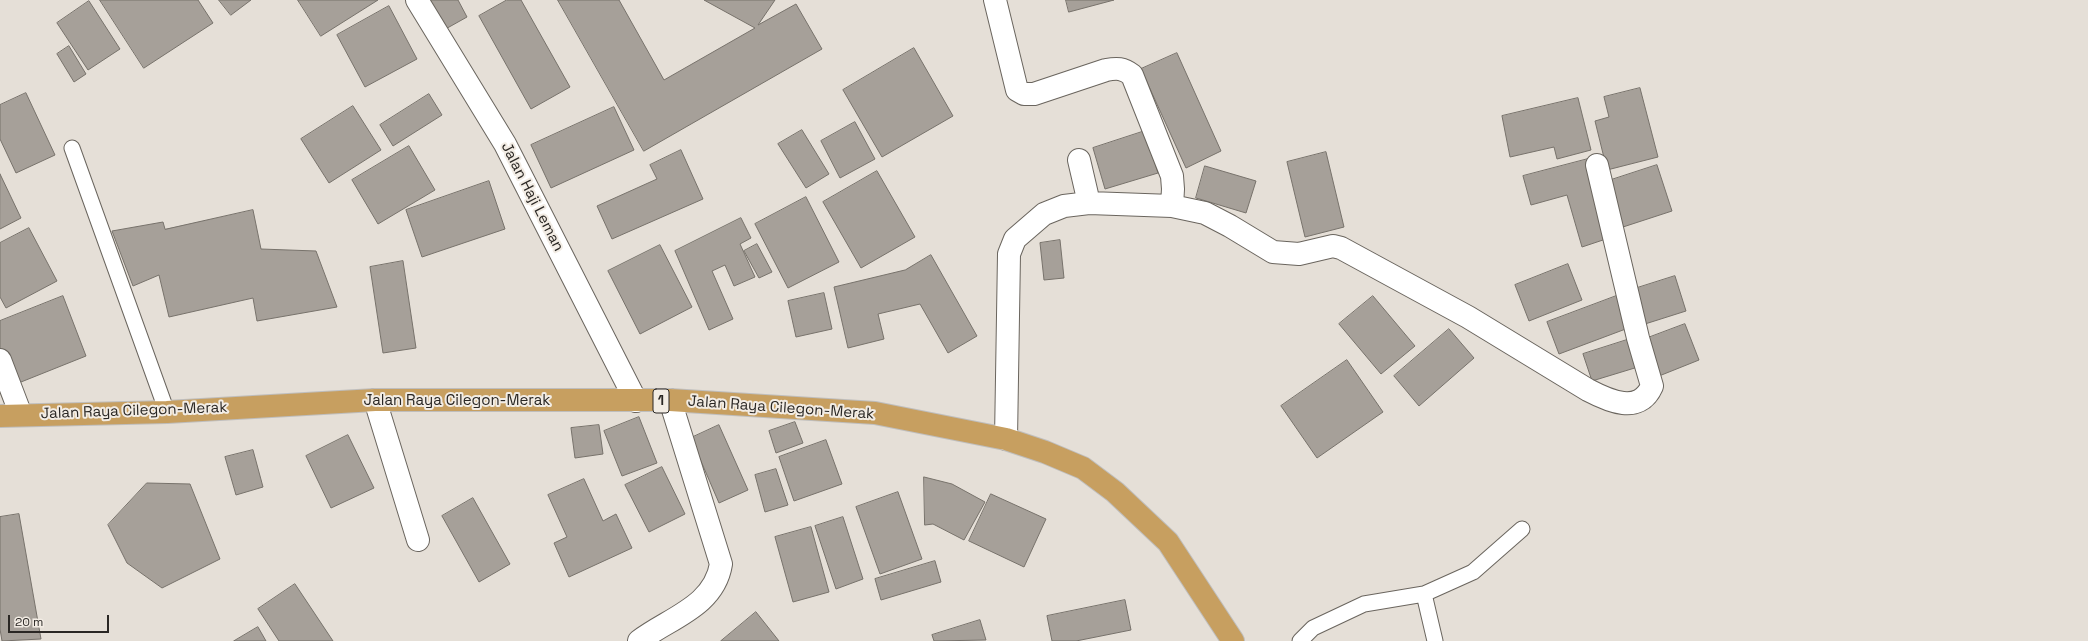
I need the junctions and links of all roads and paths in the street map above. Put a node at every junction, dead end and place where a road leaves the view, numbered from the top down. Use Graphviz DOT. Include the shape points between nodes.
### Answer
graph roads {
  1 [pos="417,0"];
  2 [pos="995,0"];
  3 [pos="72,148"];
  4 [pos="1079,160"];
  5 [pos="1597,165"];
  6 [pos="1089,203"];
  7 [pos="1172,206"];
  8 [pos="0,360"];
  9 [pos="375,400"];
  10 [pos="670,400"];
  11 [pos="636,401"];
  12 [pos="167,412"];
  13 [pos="10,416"];
  14 [pos="1006,439"];
  15 [pos="1522,529"];
  16 [pos="418,540"];
  17 [pos="1424,594"];
  18 [pos="639,641"];
  19 [pos="1233,641"];
  20 [pos="1300,641"];
  21 [pos="1435,641"];
  1 -- 11 [label="street, Jalan Haji Leman" via="505,144"];
  2 -- 7 [label="street" via="1017,90 1024,94 1034,94 1106,70 1124,69 1132,75 1172,176"];
  3 -- 12 [label="lane"];
  4 -- 6 [label="street"];
  5 -- 7 [label="street" via="1652,386 1646,396 1636,403 1619,403 1588,390 1468,318 1341,248 1334,246 1299,254 1273,252 1205,213"];
  6 -- 7 [label="street"];
  6 -- 14 [label="street" via="1064,206 1044,214 1015,239 1011,247 1008,282"];
  8 -- 13 [label="street"];
  9 -- 11 [label="highway, Jalan Raya Cilegon-Merak / 1"];
  9 -- 12 [label="highway, Jalan Raya Cilegon-Merak / 1"];
  9 -- 16 [label="street"];
  10 -- 11 [label="highway, Jalan Raya Cilegon-Merak / 1"];
  10 -- 14 [label="highway, Jalan Raya Cilegon-Merak / 1" via="875,413"];
  10 -- 18 [label="street" via="721,564 719,577 712,589 685,614"];
  12 -- 13 [label="highway, Jalan Raya Cilegon-Merak / 1"];
  14 -- 19 [label="highway, Jalan Raya Cilegon-Merak / 1" via="1083,468 1115,492 1168,542"];
  15 -- 17 [label="lane" via="1473,572"];
  17 -- 20 [label="lane" via="1364,604 1313,628"];
  17 -- 21 [label="lane"];
}
